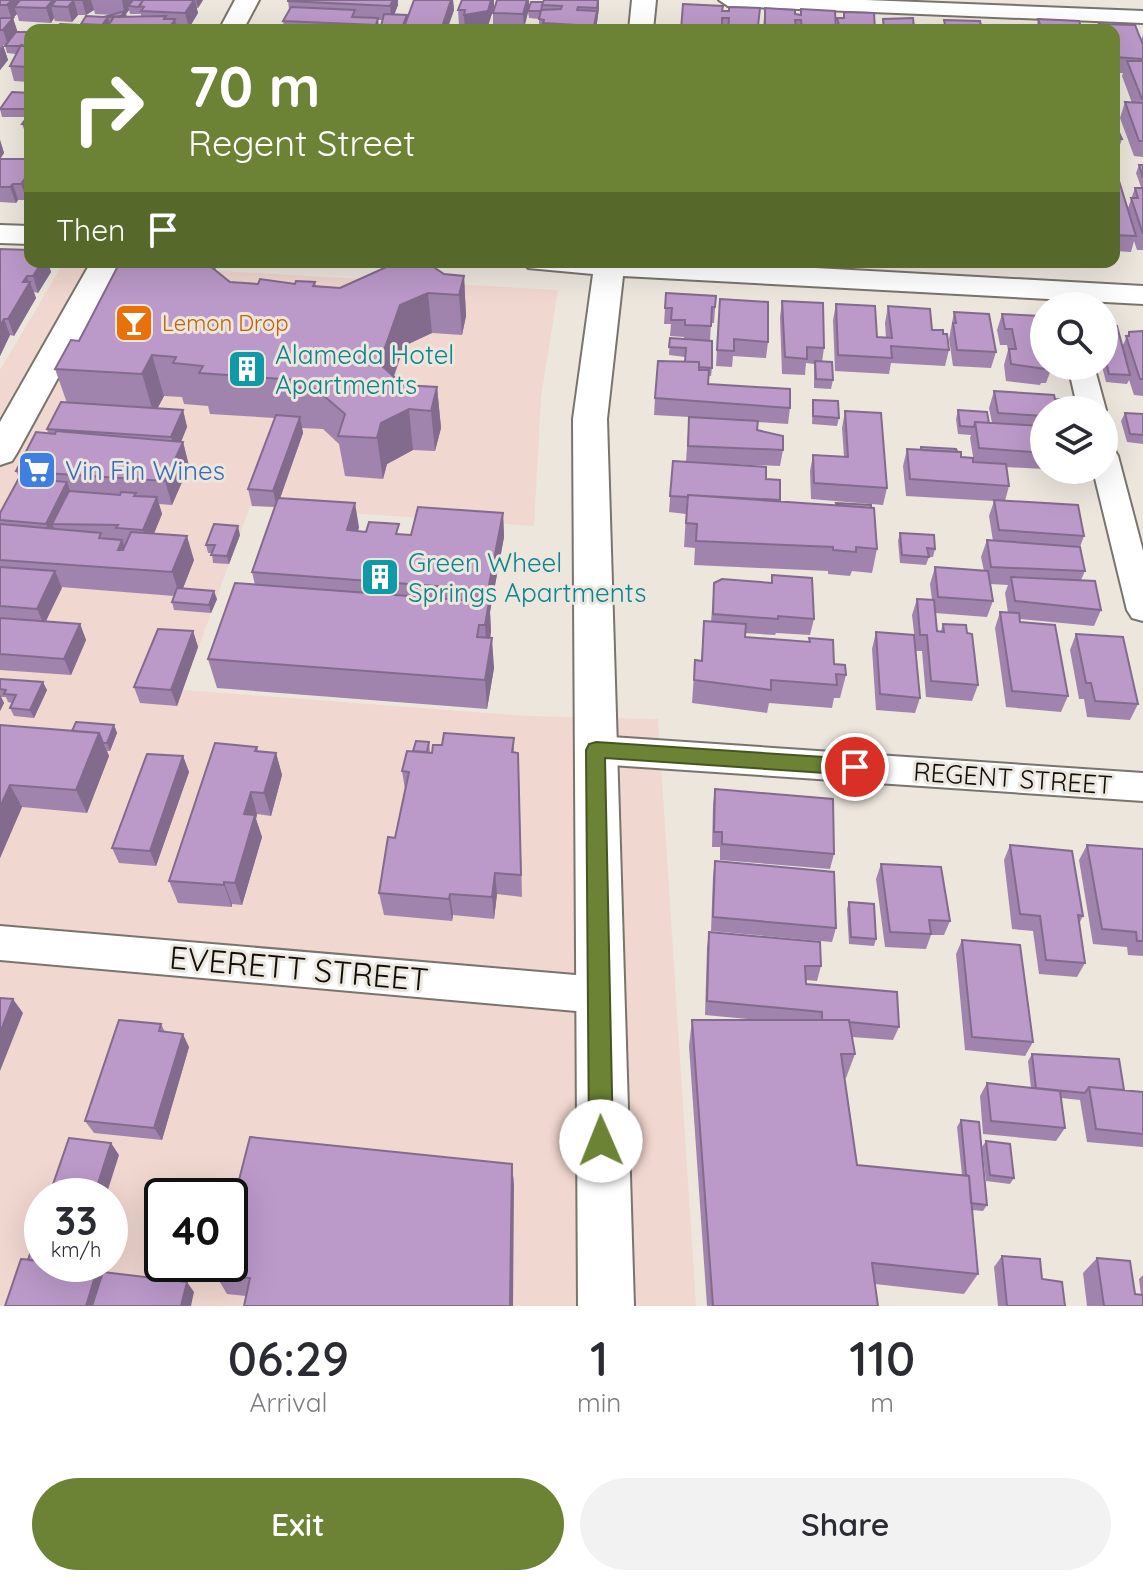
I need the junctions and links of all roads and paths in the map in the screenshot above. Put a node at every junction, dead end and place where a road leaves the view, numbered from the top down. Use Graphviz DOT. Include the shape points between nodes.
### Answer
graph roads {
  1 [pos="247,0"];
  2 [pos="644,0"];
  3 [pos="728,0"];
  4 [pos="1143,17"];
  5 [pos="234,24"];
  6 [pos="642,24"];
  7 [pos="0,234"];
  8 [pos="24,235"];
  9 [pos="103,268"];
  10 [pos="609,268"];
  11 [pos="663,268"];
  12 [pos="1030,295"];
  13 [pos="1143,295"];
  14 [pos="1118,296"];
  15 [pos="0,453"];
  16 [pos="1111,484"];
  17 [pos="1143,610"];
  18 [pos="596,750"];
  19 [pos="1143,787"];
  20 [pos="0,943"];
  21 [pos="599,995"];
  22 [pos="606,1306"];
  1 -- 5 [label="street"];
  2 -- 6 [label="street"];
  3 -- 4 [label="street"];
  7 -- 8 [label="street"];
  9 -- 15 [label="street"];
  10 -- 18 [label="street" via="590,419"];
  11 -- 12 [label="street"];
  13 -- 14 [label="street"];
  16 -- 17 [label="street"];
  18 -- 19 [label="street, REGENT STREET"];
  18 -- 21 [label="street"];
  20 -- 21 [label="street, EVERETT STREET"];
  21 -- 22 [label="street"];
}
